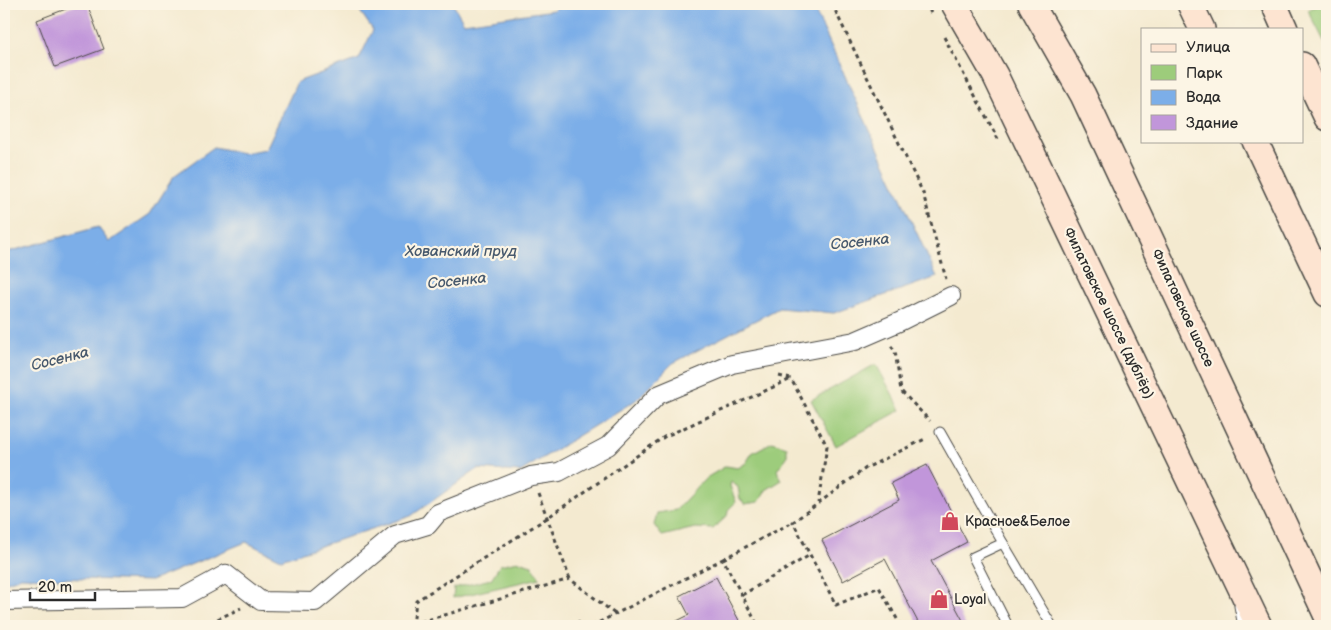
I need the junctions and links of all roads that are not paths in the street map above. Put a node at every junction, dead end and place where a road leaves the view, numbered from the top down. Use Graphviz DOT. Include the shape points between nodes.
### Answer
graph roads {
  1 [pos="954,4"];
  2 [pos="1032,4"];
  3 [pos="1190,4"];
  4 [pos="1274,4"];
  5 [pos="1202,28"];
  6 [pos="1285,28"];
  7 [pos="1304,69"];
  8 [pos="1327,118"];
  9 [pos="1255,142"];
  10 [pos="1327,294"];
  11 [pos="951,296"];
  12 [pos="940,432"];
  13 [pos="1003,543"];
  14 [pos="1232,571"];
  15 [pos="4,602"];
  16 [pos="1327,616"];
  17 [pos="1008,626"];
  18 [pos="1052,626"];
  19 [pos="1243,626"];
  20 [pos="1259,626"];
  1 -- 14 [label="main road, Филатовское шоссе (дублёр)" via="995,75"];
  2 -- 16 [label="main road, Филатовское шоссе" via="1083,95"];
  3 -- 5 [label="main road"];
  4 -- 6 [label="main road"];
  7 -- 8 [label="main road"];
  9 -- 10 [label="main road"];
  11 -- 15 [label="street" via="854,341 732,364 658,395 608,446 559,472 532,476 438,513 428,525 395,535 316,602 261,601 226,574 182,598"];
  12 -- 13 [label="lane"];
  13 -- 17 [label="lane" via="973,557"];
  13 -- 18 [label="lane"];
  14 -- 19 [label="lane"];
  14 -- 20 [label="main road, Филатовское шоссе (дублёр)"];
}
